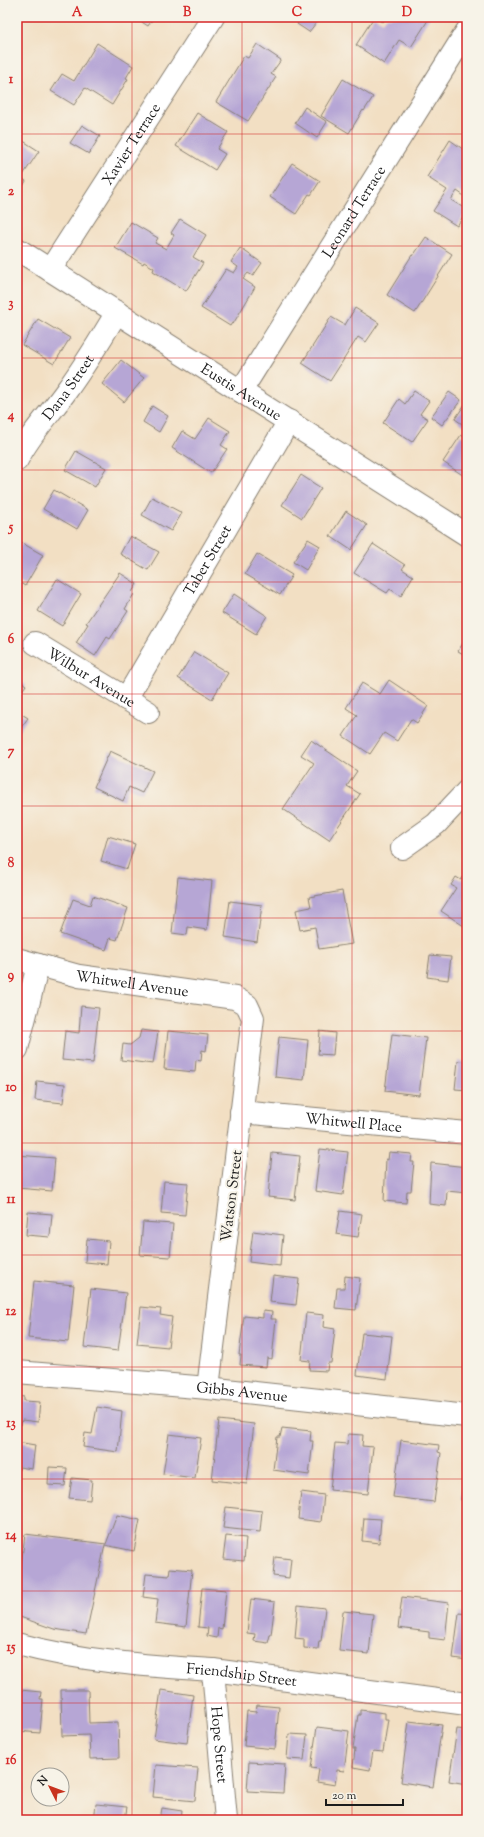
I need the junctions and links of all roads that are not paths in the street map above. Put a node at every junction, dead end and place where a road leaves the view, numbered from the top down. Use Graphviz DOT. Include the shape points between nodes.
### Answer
graph roads {
  1 [pos="213,17"];
  2 [pos="467,31"];
  3 [pos="17,249"];
  4 [pos="50,270"];
  5 [pos="117,312"];
  6 [pos="241,392"];
  7 [pos="289,421"];
  8 [pos="17,460"];
  9 [pos="467,535"];
  10 [pos="35,643"];
  11 [pos="126,699"];
  12 [pos="148,712"];
  13 [pos="467,791"];
  14 [pos="402,848"];
  15 [pos="17,959"];
  16 [pos="38,965"];
  17 [pos="247,1005"];
  18 [pos="17,1049"];
  19 [pos="241,1112"];
  20 [pos="467,1133"];
  21 [pos="17,1372"];
  22 [pos="208,1388"];
  23 [pos="467,1416"];
  24 [pos="17,1644"];
  25 [pos="213,1670"];
  26 [pos="467,1704"];
  27 [pos="226,1820"];
  1 -- 4 [label="street, Xavier Terrace"];
  2 -- 6 [label="street, Leonard Terrace"];
  3 -- 4 [label="street, Eustis Avenue"];
  4 -- 5 [label="street, Eustis Avenue"];
  5 -- 6 [label="street, Eustis Avenue"];
  5 -- 8 [label="street, Dana Street" via="88,361 40,424"];
  6 -- 7 [label="street, Eustis Avenue"];
  7 -- 9 [label="street, Eustis Avenue"];
  7 -- 11 [label="street, Taber Street"];
  10 -- 11 [label="street, Wilbur Avenue"];
  11 -- 12 [label="street, Wilbur Avenue"];
  13 -- 14 [label="street" via="436,824"];
  15 -- 16 [label="street, Whitwell Avenue"];
  16 -- 17 [label="street, Whitwell Avenue" via="79,976 235,998"];
  16 -- 18 [label="street"];
  17 -- 19 [label="street, Watson Street" via="253,1018 253,1030"];
  19 -- 20 [label="street, Whitwell Place"];
  19 -- 22 [label="street, Watson Street"];
  21 -- 22 [label="street, Gibbs Avenue"];
  22 -- 23 [label="street, Gibbs Avenue"];
  24 -- 25 [label="street, Friendship Street" via="49,1653 174,1668"];
  25 -- 26 [label="street, Friendship Street"];
  25 -- 27 [label="street, Hope Street"];
}
